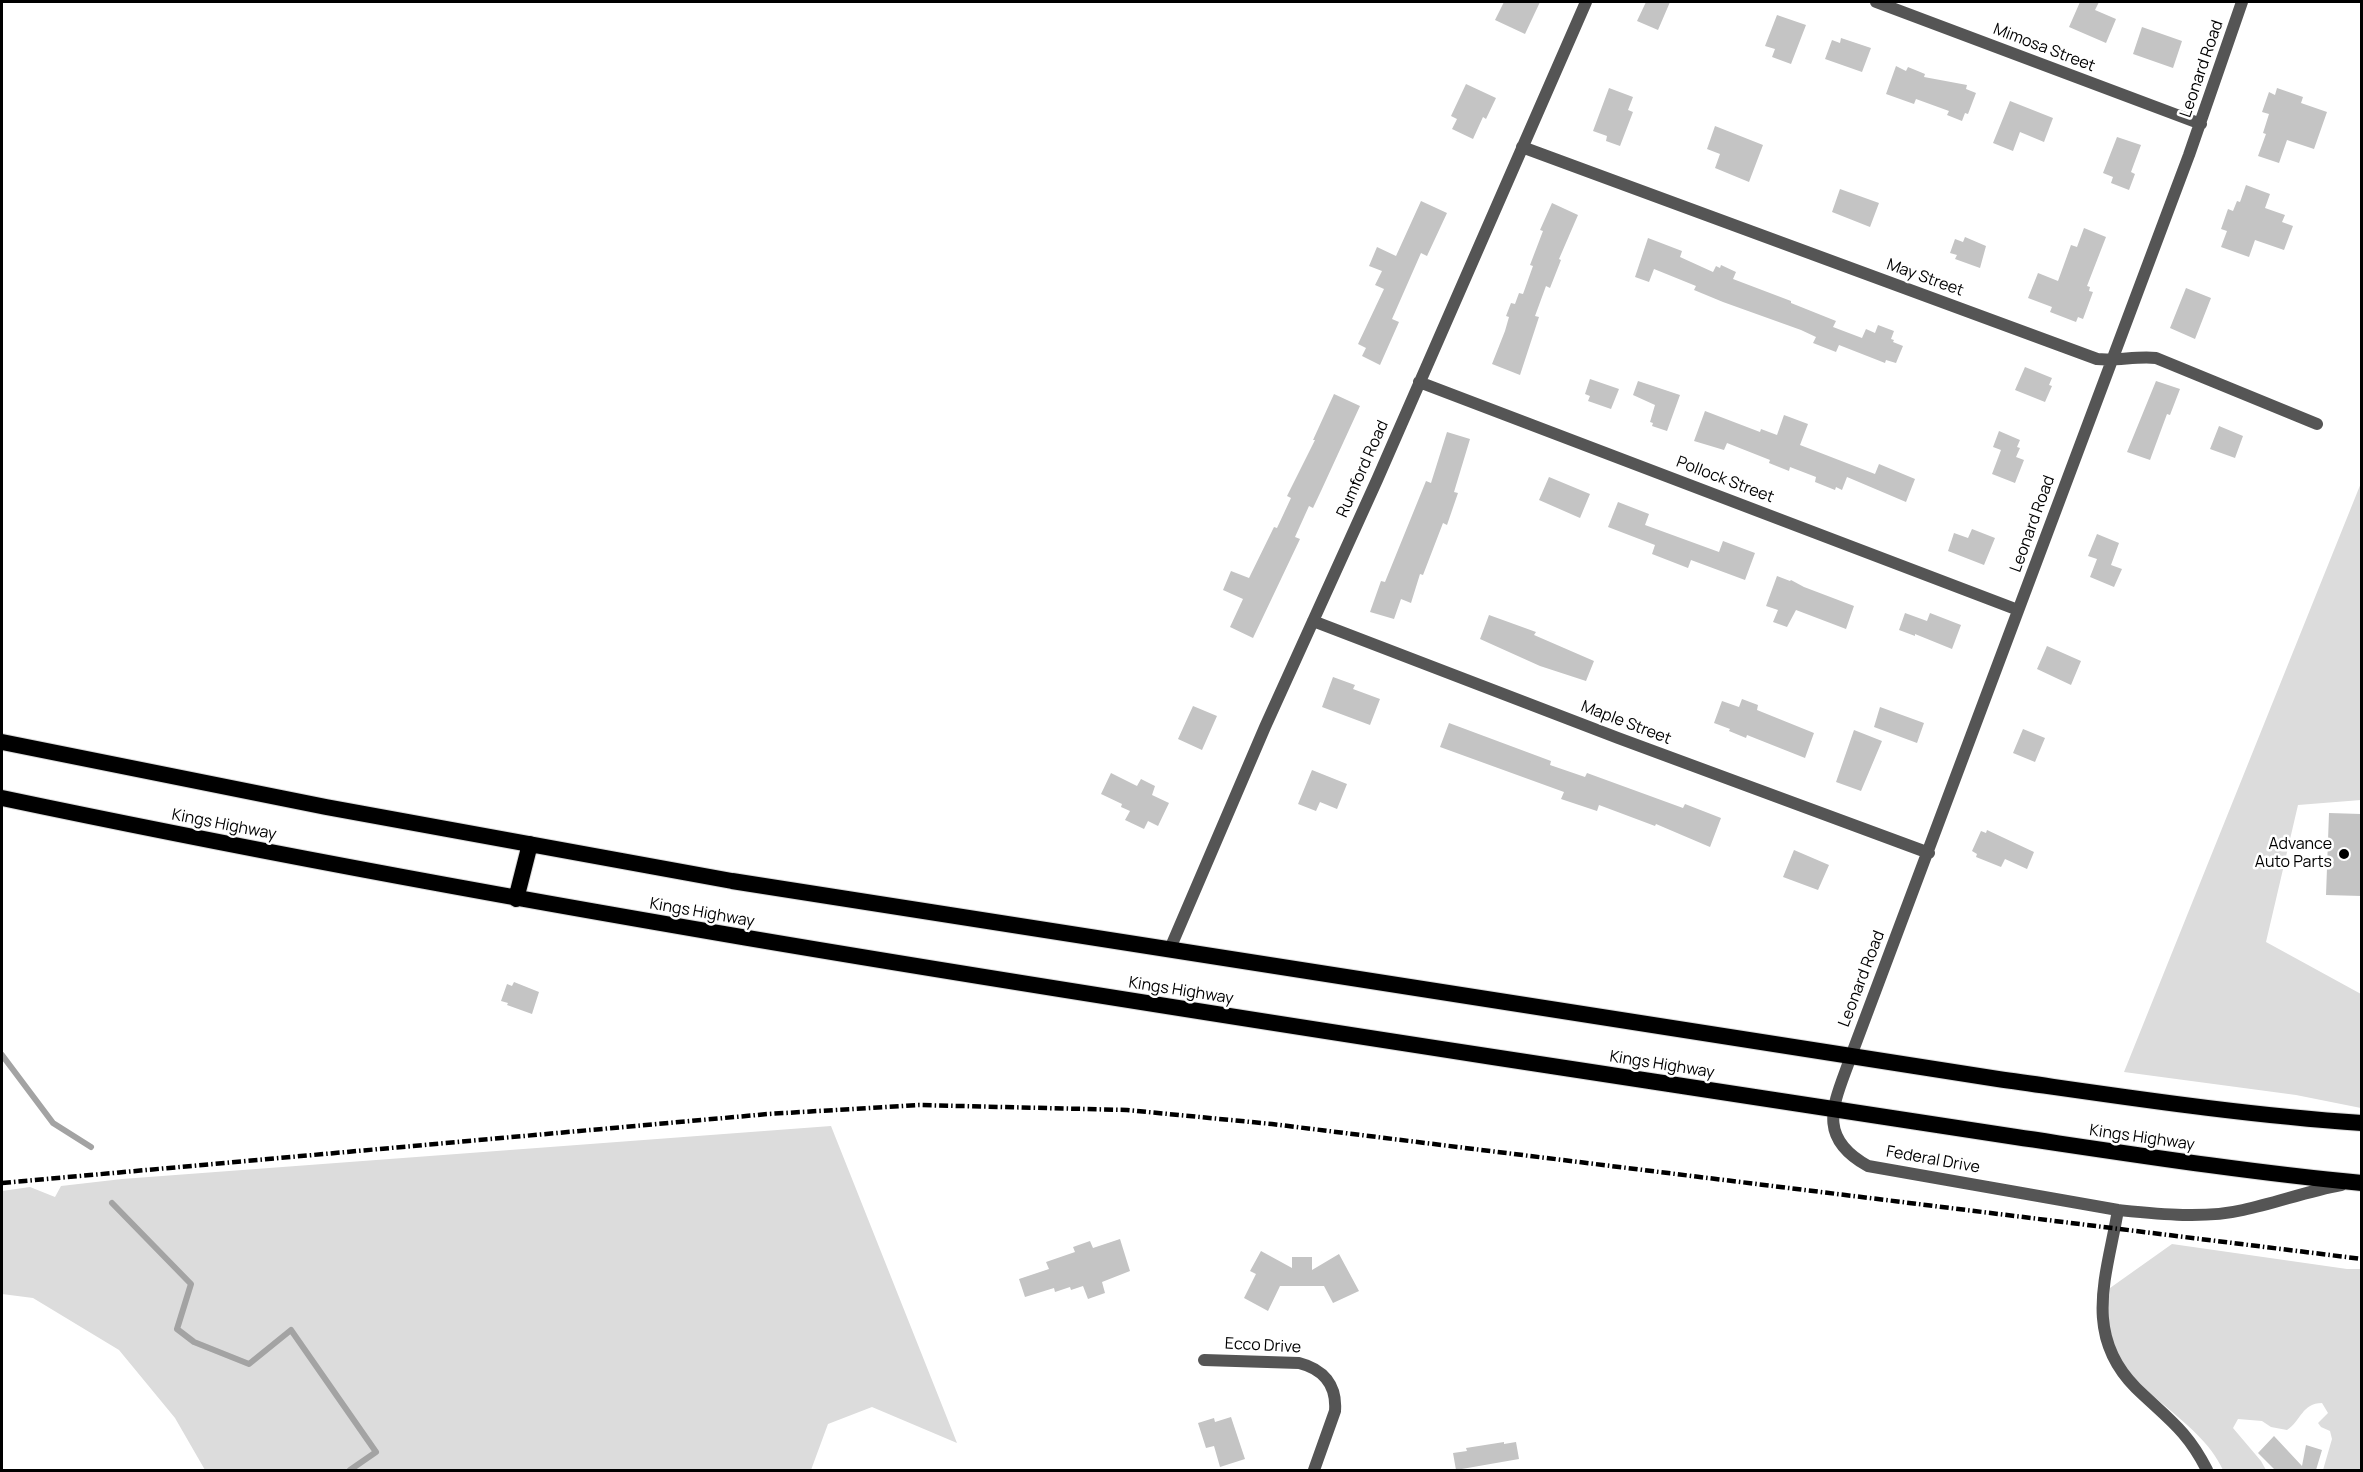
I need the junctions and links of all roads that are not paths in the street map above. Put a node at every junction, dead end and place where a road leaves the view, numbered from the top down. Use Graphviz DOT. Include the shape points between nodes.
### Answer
graph roads {
  1 [pos="1586,2"];
  2 [pos="1876,2"];
  3 [pos="2242,2"];
  4 [pos="2201,124"];
  5 [pos="1522,147"];
  6 [pos="2111,361"];
  7 [pos="1419,382"];
  8 [pos="2317,424"];
  9 [pos="2018,610"];
  10 [pos="1313,621"];
  11 [pos="2,742"];
  12 [pos="2,798"];
  13 [pos="530,844"];
  14 [pos="1929,853"];
  15 [pos="516,899"];
  16 [pos="1169,951"];
  17 [pos="1851,1056"];
  18 [pos="1832,1109"];
  19 [pos="2361,1124"];
  20 [pos="2358,1183"];
  21 [pos="2118,1210"];
  22 [pos="1204,1360"];
  23 [pos="1314,1470"];
  24 [pos="2207,1470"];
  1 -- 5 [label="street, Rumford Road"];
  2 -- 4 [label="street, Mimosa Street"];
  3 -- 4 [label="street, Leonard Road"];
  4 -- 6 [label="street, Leonard Road"];
  5 -- 6 [label="street, May Street"];
  5 -- 7 [label="street, Rumford Road"];
  6 -- 8 [label="street, May Street" via="2156,358"];
  6 -- 9 [label="street, Leonard Road"];
  7 -- 9 [label="street, Pollock Street"];
  7 -- 10 [label="street, Rumford Road"];
  9 -- 14 [label="street, Leonard Road"];
  10 -- 14 [label="street, Maple Street"];
  10 -- 16 [label="street, Rumford Road"];
  11 -- 13 [label="highway"];
  12 -- 15 [label="highway, Kings Highway"];
  13 -- 15 [label="highway"];
  13 -- 16 [label="highway"];
  14 -- 17 [label="street, Leonard Road"];
  15 -- 18 [label="highway, Kings Highway" via="1100,997"];
  16 -- 17 [label="highway"];
  17 -- 18 [label="street"];
  17 -- 19 [label="highway" via="2189,1106"];
  18 -- 20 [label="highway, Kings Highway" via="2230,1169"];
  18 -- 21 [label="street, Federal Drive" via="1832,1121 1843,1147 1868,1166"];
  20 -- 21 [label="street, Federal Drive" via="2315,1190 2242,1211 2214,1214"];
  21 -- 24 [label="street" via="2101,1306 2109,1350 2134,1386 2182,1430"];
  22 -- 23 [label="street, Ecco Drive" via="1299,1363 1323,1374 1331,1385 1335,1411"];
}
